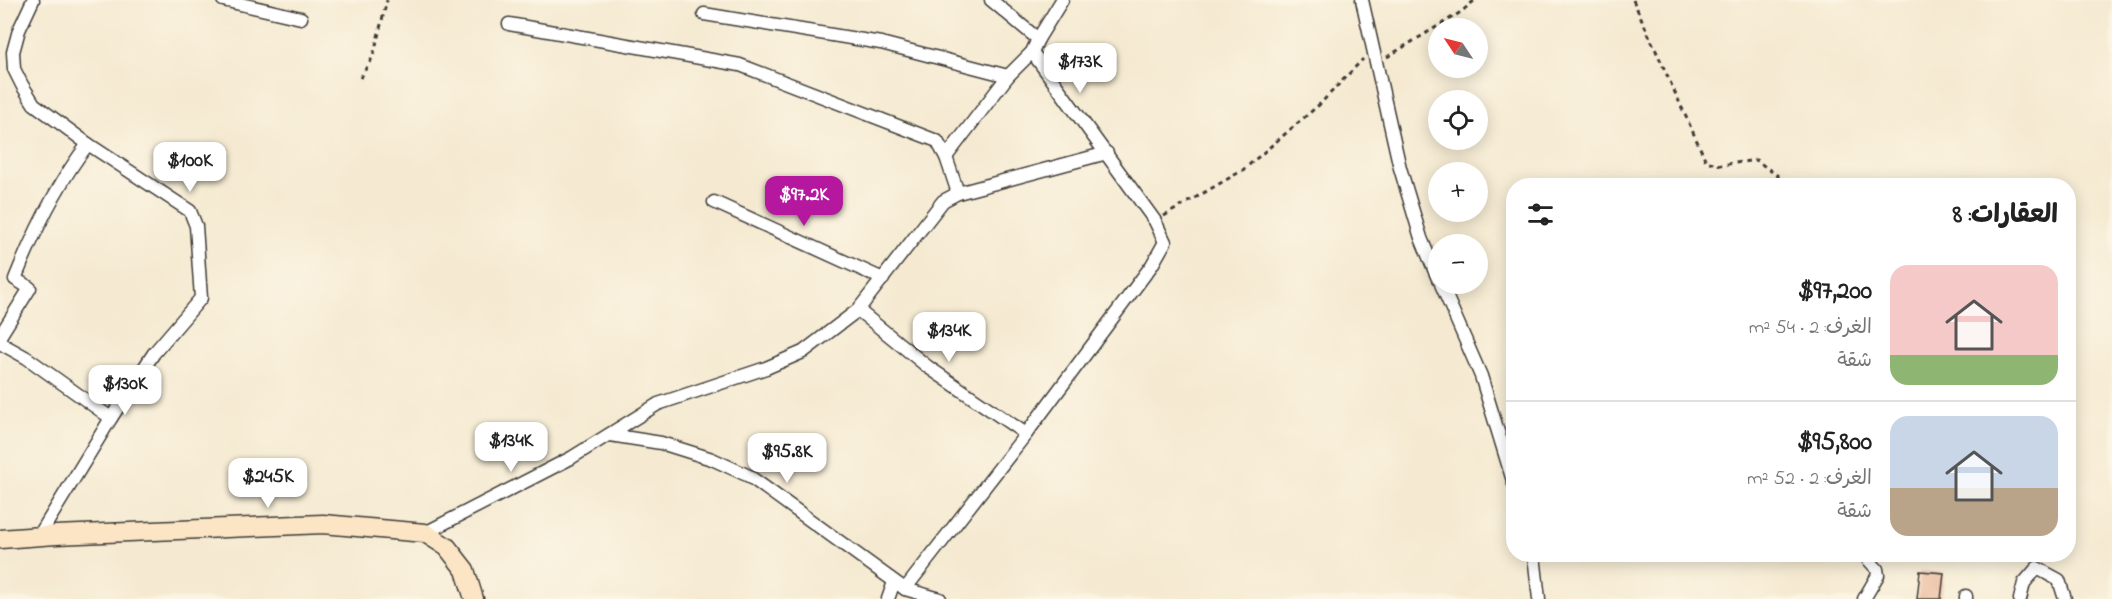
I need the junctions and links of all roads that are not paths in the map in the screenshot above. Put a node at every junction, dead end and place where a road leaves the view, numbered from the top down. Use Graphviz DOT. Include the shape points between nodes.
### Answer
graph roads {
  1 [pos="33,0"];
  2 [pos="223,0"];
  3 [pos="991,0"];
  4 [pos="1062,0"];
  5 [pos="1362,0"];
  6 [pos="704,14"];
  7 [pos="301,18"];
  8 [pos="508,24"];
  9 [pos="1038,39"];
  10 [pos="1032,52"];
  11 [pos="1008,76"];
  12 [pos="88,144"];
  13 [pos="1107,153"];
  14 [pos="946,157"];
  15 [pos="958,194"];
  16 [pos="714,202"];
  17 [pos="1428,255"];
  18 [pos="883,279"];
  19 [pos="1445,294"];
  20 [pos="858,310"];
  21 [pos="0,336"];
  22 [pos="0,343"];
  23 [pos="111,418"];
  24 [pos="1026,434"];
  25 [pos="610,435"];
  26 [pos="1506,459"];
  27 [pos="424,533"];
  28 [pos="39,536"];
  29 [pos="0,539"];
  30 [pos="1535,562"];
  31 [pos="1871,562"];
  32 [pos="900,586"];
  33 [pos="474,599"];
  34 [pos="888,599"];
  35 [pos="940,599"];
  36 [pos="1539,599"];
  37 [pos="1864,599"];
  38 [pos="2020,599"];
  39 [pos="2066,599"];
  1 -- 12 [label="street" via="19,30 13,52 14,69 34,104"];
  2 -- 7 [label="street"];
  3 -- 9 [label="street"];
  4 -- 9 [label="street"];
  5 -- 17 [label="street" via="1403,178"];
  6 -- 11 [label="street" via="881,43"];
  8 -- 14 [label="street" via="740,65 938,141"];
  9 -- 10 [label="street"];
  10 -- 11 [label="street"];
  10 -- 13 [label="street"];
  11 -- 14 [label="street"];
  12 -- 21 [label="street" via="28,246 15,279 30,288"];
  12 -- 23 [label="street" via="190,212 196,226 201,298 154,353"];
  13 -- 15 [label="street"];
  13 -- 24 [label="street" via="1155,221 1165,242"];
  14 -- 15 [label="street"];
  15 -- 18 [label="street" via="943,201"];
  16 -- 18 [label="street"];
  18 -- 20 [label="street"];
  19 -- 26 [label="street" via="1480,376"];
  20 -- 24 [label="street" via="928,367"];
  20 -- 25 [label="street" via="803,352 658,404"];
  22 -- 23 [label="street"];
  23 -- 28 [label="street"];
  24 -- 32 [label="street"];
  25 -- 27 [label="street" via="526,483"];
  25 -- 32 [label="street" via="661,442 749,476"];
  27 -- 28 [label="main road" via="323,524"];
  27 -- 33 [label="main road" via="447,546 465,570"];
  28 -- 29 [label="main road"];
  30 -- 36 [label="street"];
  31 -- 37 [label="street" via="1878,575"];
  32 -- 34 [label="street"];
  32 -- 35 [label="street"];
  38 -- 39 [label="street" via="2024,583 2037,568 2059,580"];
}
